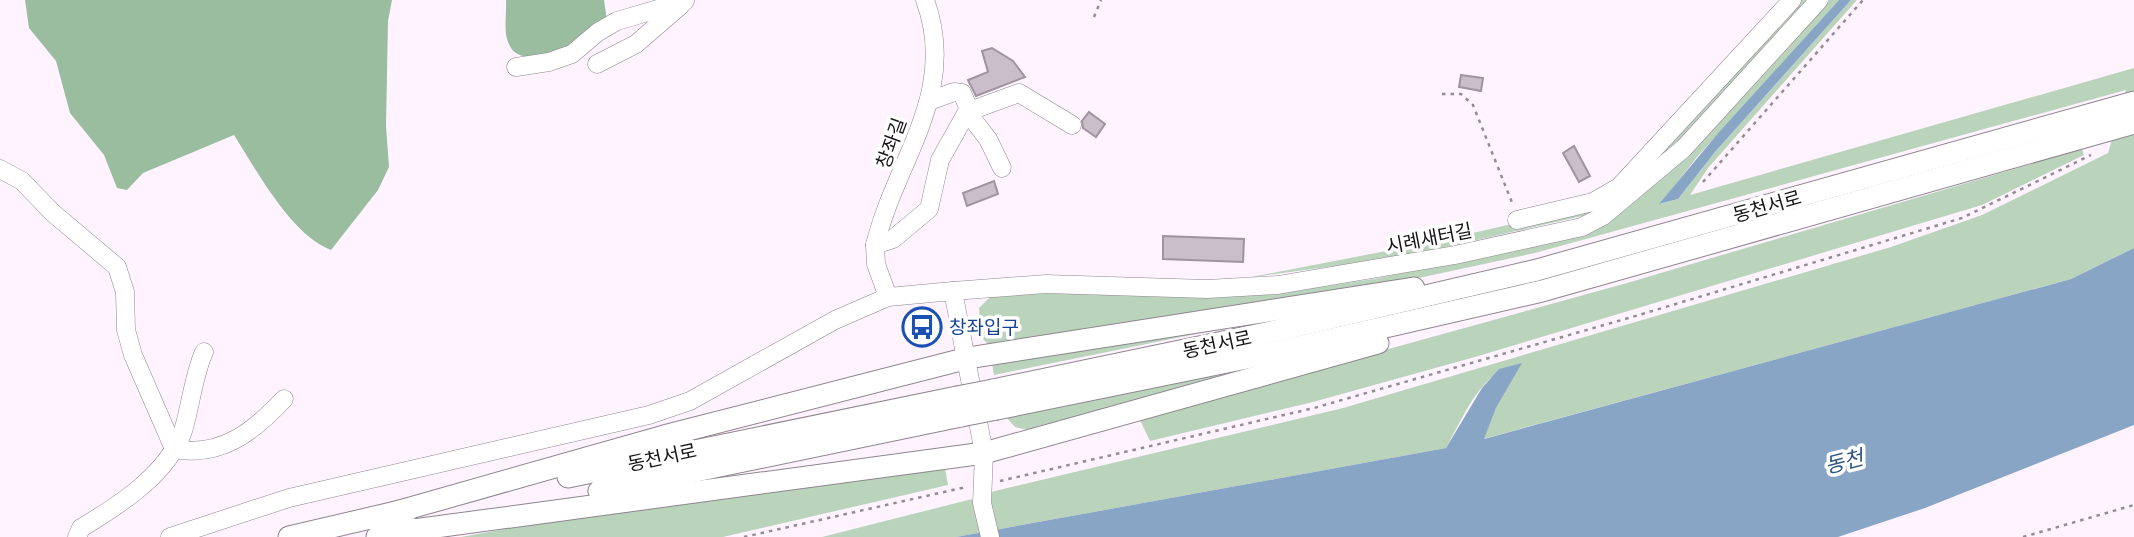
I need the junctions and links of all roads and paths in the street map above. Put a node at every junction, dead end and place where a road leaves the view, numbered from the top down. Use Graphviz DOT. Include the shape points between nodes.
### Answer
graph roads {
  1 [pos="686,0"];
  2 [pos="925,0"];
  3 [pos="1101,0"];
  4 [pos="1792,0"];
  5 [pos="1819,0"];
  6 [pos="1863,0"];
  7 [pos="1094,17"];
  8 [pos="597,64"];
  9 [pos="516,67"];
  10 [pos="1442,94"];
  11 [pos="929,101"];
  12 [pos="970,110"];
  13 [pos="2130,110"];
  14 [pos="1072,125"];
  15 [pos="2097,152"];
  16 [pos="1002,168"];
  17 [pos="0,169"];
  18 [pos="1703,182"];
  19 [pos="1517,220"];
  20 [pos="875,245"];
  21 [pos="1540,281"];
  22 [pos="953,291"];
  23 [pos="888,297"];
  24 [pos="204,352"];
  25 [pos="968,358"];
  26 [pos="284,399"];
  27 [pos="174,449"];
  28 [pos="984,453"];
  29 [pos="984,484"];
  30 [pos="2134,505"];
  31 [pos="397,522"];
  32 [pos="988,533"];
  33 [pos="76,537"];
  34 [pos="170,537"];
  35 [pos="289,537"];
  36 [pos="377,537"];
  37 [pos="744,537"];
  38 [pos="2023,537"];
  1 -- 8 [label="street" via="636,44"];
  1 -- 9 [label="street" via="617,21 572,54"];
  2 -- 11 [label="street, 창좌길" via="936,44"];
  3 -- 7 [label="path"];
  4 -- 19 [label="street" via="1619,187 1593,202"];
  5 -- 22 [label="street, 시례새터길" via="1685,148 1603,216 1582,227 1455,255 1278,285 1207,289 1046,284"];
  6 -- 18 [label="path"];
  10 -- 19 [label="path" via="1461,94 1473,105"];
  11 -- 12 [label="street" via="959,91"];
  11 -- 20 [label="street, 창좌길"];
  12 -- 14 [label="street" via="1019,93"];
  12 -- 16 [label="street"];
  12 -- 20 [label="street" via="940,160 929,209 893,239"];
  13 -- 21 [label="main road, 동천서로"];
  13 -- 21 [label="main road, 동천서로" via="2112,129"];
  15 -- 29 [label="path" via="1962,218 1652,311 1314,408"];
  17 -- 27 [label="street" via="22,181 117,267 133,355"];
  20 -- 23 [label="street" via="876,264"];
  21 -- 25 [label="main road" via="1372,293"];
  21 -- 28 [label="main road" via="1312,363"];
  21 -- 31 [label="main road, 동천서로, bridge" via="1271,332 959,407"];
  22 -- 23 [label="street, 시례새터길"];
  22 -- 25 [label="street"];
  23 -- 34 [label="street, 시례새터길" via="835,320 690,401 649,415 289,498"];
  24 -- 27 [label="street"];
  25 -- 28 [label="street"];
  25 -- 31 [label="main road" via="664,436"];
  26 -- 27 [label="street" via="242,438 211,448"];
  27 -- 33 [label="street" via="147,480 81,528"];
  28 -- 29 [label="street"];
  28 -- 31 [label="main road"];
  29 -- 32 [label="street" via="982,503"];
  29 -- 37 [label="path"];
  30 -- 38 [label="path"];
  31 -- 35 [label="main road, 동천서로"];
  31 -- 36 [label="main road, 동천서로"];
}
